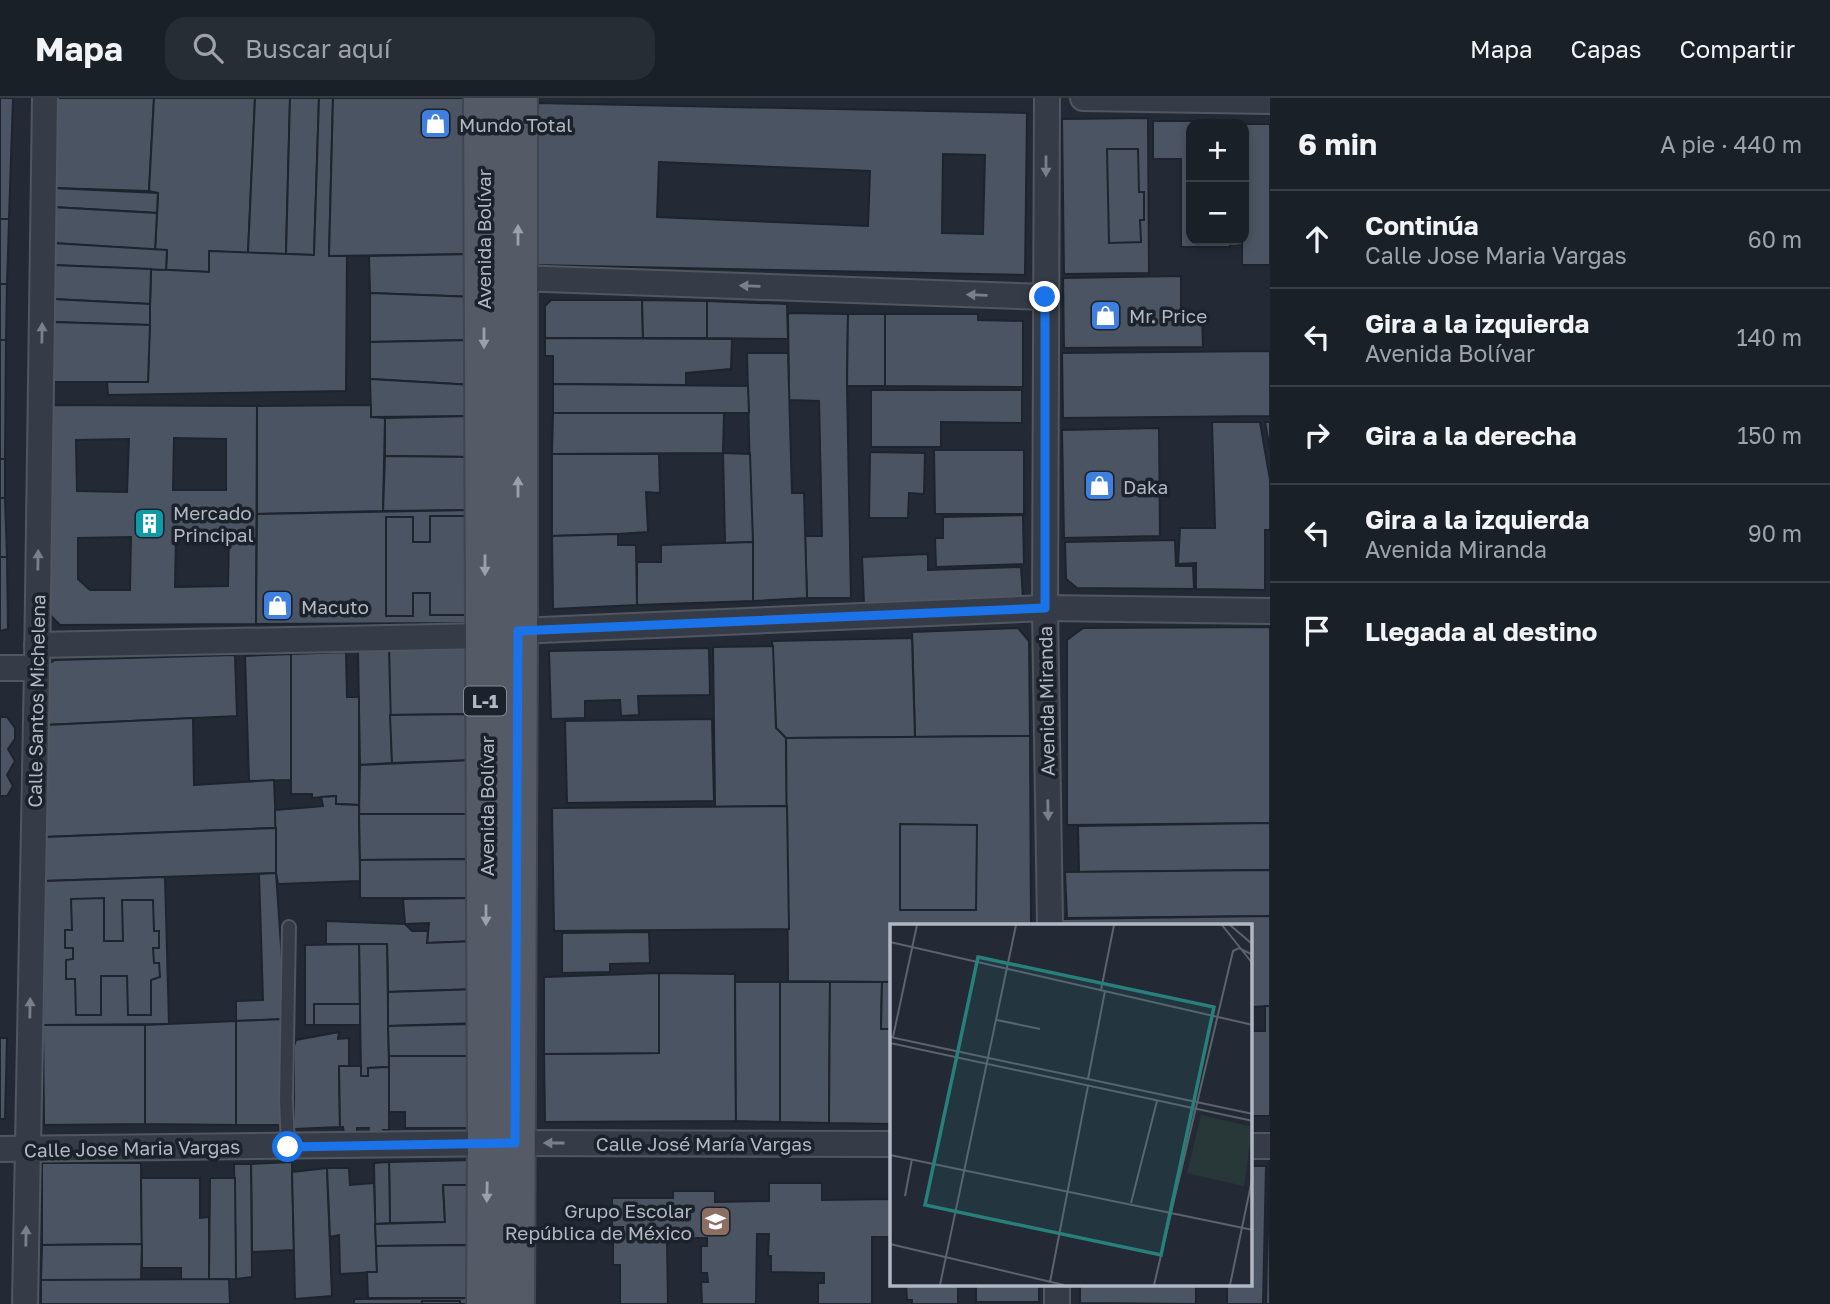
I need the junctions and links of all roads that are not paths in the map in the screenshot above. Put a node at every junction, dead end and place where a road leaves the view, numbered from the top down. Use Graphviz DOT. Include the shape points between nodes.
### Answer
graph roads {
  1 [pos="45,98"];
  2 [pos="483,98"];
  3 [pos="518,98"];
  4 [pos="1047,98"];
  5 [pos="1083,98"];
  6 [pos="1270,101"];
  7 [pos="518,278"];
  8 [pos="1045,297"];
  9 [pos="1045,608"];
  10 [pos="1270,611"];
  11 [pos="501,633"];
  12 [pos="37,657"];
  13 [pos="0,668"];
  14 [pos="1050,924"];
  15 [pos="289,927"];
  16 [pos="501,1144"];
  17 [pos="890,1144"];
  18 [pos="1252,1146"];
  19 [pos="1270,1146"];
  20 [pos="288,1147"];
  21 [pos="0,1149"];
  22 [pos="27,1149"];
  23 [pos="1057,1286"];
  24 [pos="25,1304"];
  25 [pos="486,1304"];
  26 [pos="515,1304"];
  27 [pos="1057,1304"];
  12 -- 1 [label="street, Calle Santos Michelena, one-way"];
  2 -- 11 [label="main road, Avenida Bolívar / L-1, one-way"];
  7 -- 3 [label="main road, Avenida Bolívar / L-1, one-way"];
  4 -- 8 [label="street, Avenida Miranda, one-way"];
  5 -- 6 [label="street"];
  8 -- 7 [label="street, one-way"];
  11 -- 7 [label="main road, Avenida Bolívar / L-1, one-way"];
  8 -- 9 [label="street, Avenida Miranda"];
  9 -- 10 [label="street"];
  9 -- 11 [label="street"];
  9 -- 14 [label="street, Avenida Miranda, one-way"];
  11 -- 12 [label="street"];
  11 -- 16 [label="main road, Avenida Bolívar / L-1"];
  12 -- 13 [label="street"];
  22 -- 12 [label="street, Calle Santos Michelena, one-way"];
  15 -- 20 [label="lane"];
  17 -- 16 [label="street, Calle José María Vargas, one-way"];
  16 -- 20 [label="street, Calle Jose Maria Vargas"];
  16 -- 25 [label="main road, Avenida Bolívar / L-1, one-way"];
  16 -- 26 [label="main road, Avenida Bolívar / L-1"];
  18 -- 19 [label="street"];
  20 -- 22 [label="street, Calle Jose Maria Vargas"];
  21 -- 22 [label="street, Calle Jose Maria Vargas"];
  24 -- 22 [label="street, Calle Santos Michelena, one-way"];
  23 -- 27 [label="street"];
}
